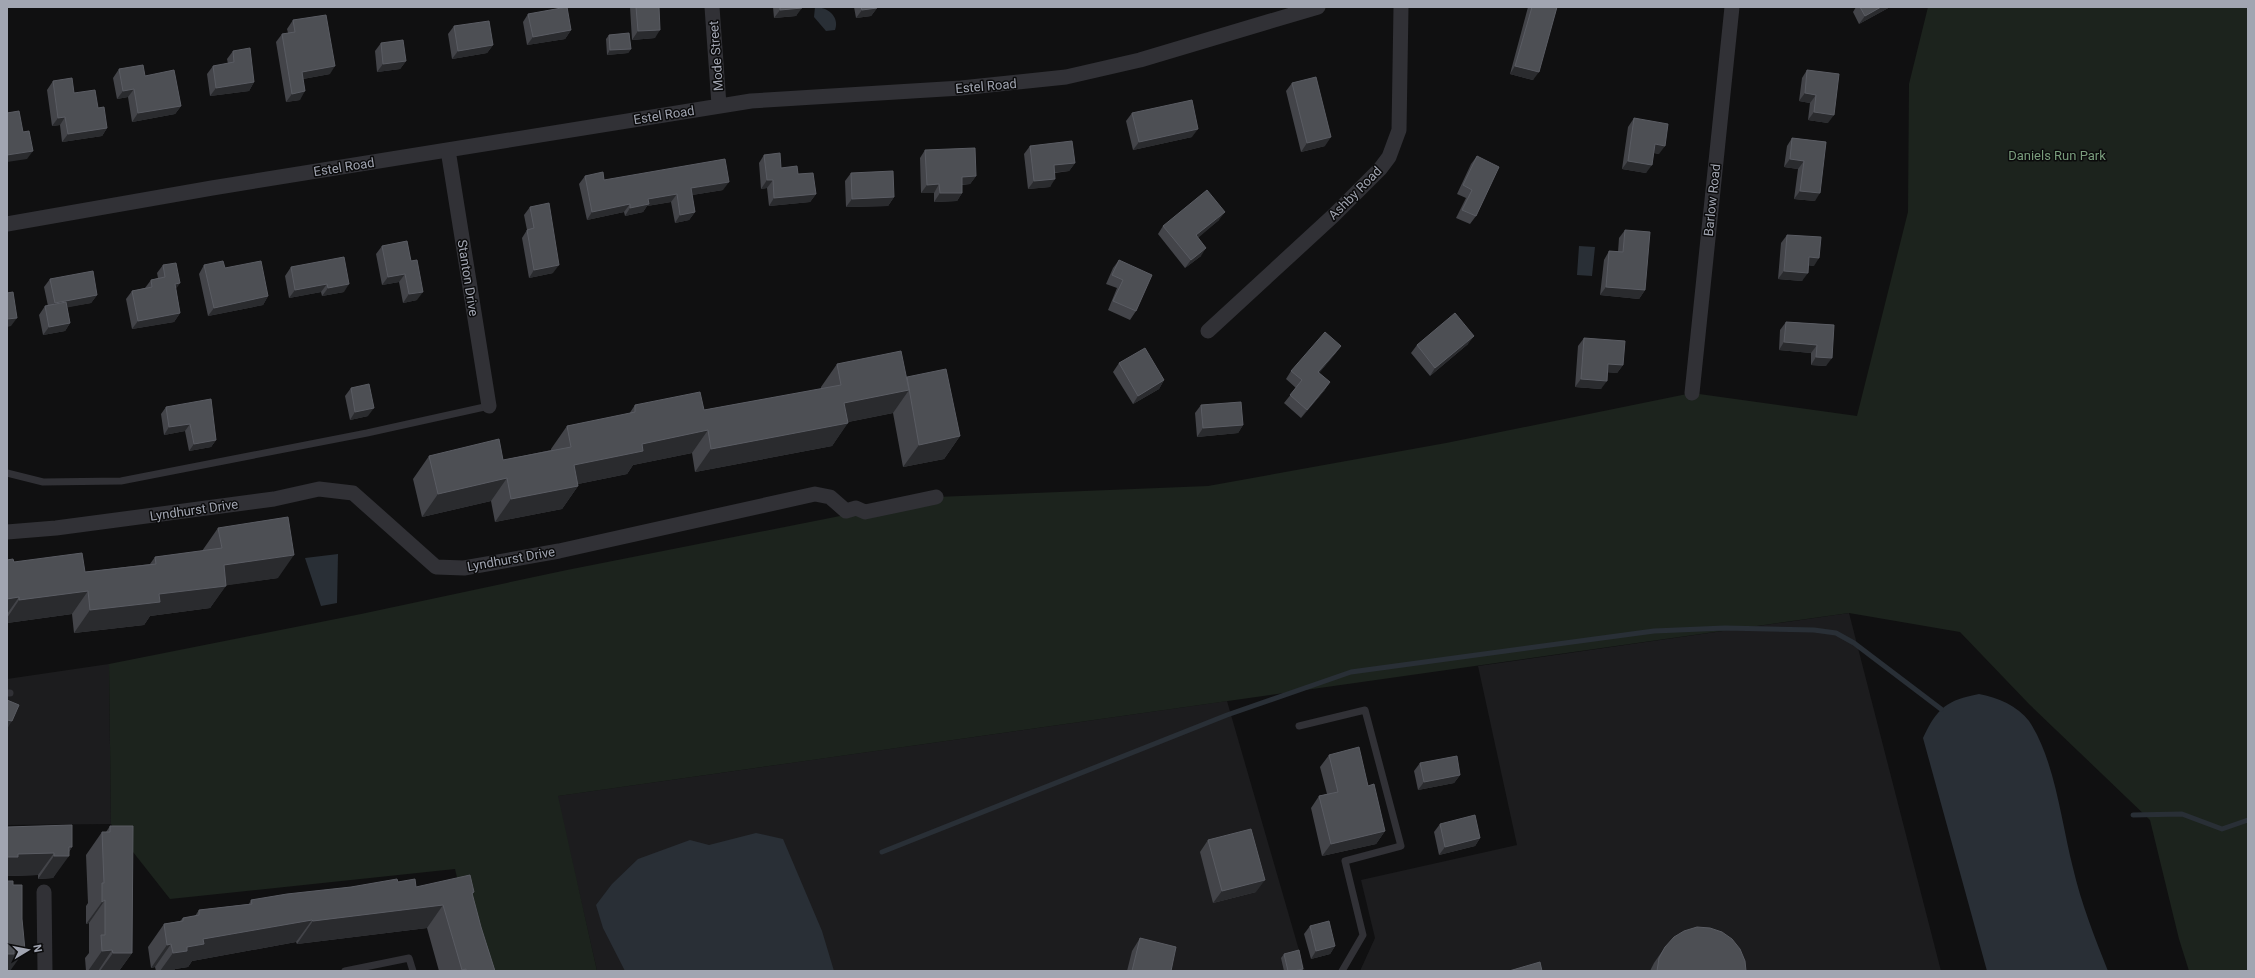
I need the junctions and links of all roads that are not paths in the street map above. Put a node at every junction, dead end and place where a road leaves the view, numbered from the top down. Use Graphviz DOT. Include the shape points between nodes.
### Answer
graph roads {
  1 [pos="712,7"];
  2 [pos="1318,7"];
  3 [pos="1401,7"];
  4 [pos="1732,7"];
  5 [pos="720,105"];
  6 [pos="448,150"];
  7 [pos="7,224"];
  8 [pos="1208,331"];
  9 [pos="1692,393"];
  10 [pos="489,406"];
  11 [pos="7,473"];
  12 [pos="936,497"];
  13 [pos="7,532"];
  14 [pos="1299,726"];
  15 [pos="44,892"];
  16 [pos="45,971"];
  17 [pos="345,971"];
  18 [pos="413,971"];
  19 [pos="1342,971"];
  1 -- 5 [label="street, Mode Street"];
  2 -- 5 [label="street, Estel Road" via="1140,60 1066,77 961,88"];
  3 -- 8 [label="street, Ashby Road" via="1399,130 1389,157 1334,215"];
  4 -- 9 [label="street, Barlow Road"];
  5 -- 6 [label="street, Estel Road"];
  6 -- 7 [label="street, Estel Road"];
  6 -- 10 [label="street, Stanton Drive"];
  10 -- 11 [label="lane" via="367,433 121,481 43,482"];
  12 -- 13 [label="street, Lyndhurst Drive" via="864,512 856,508 846,511 830,497 816,494 559,551 464,568 436,567 353,493 319,489 266,500 56,528"];
  14 -- 19 [label="lane" via="1365,710 1401,846 1345,861 1363,934"];
  15 -- 16 [label="street"];
  17 -- 18 [label="lane" via="409,958"];
}
